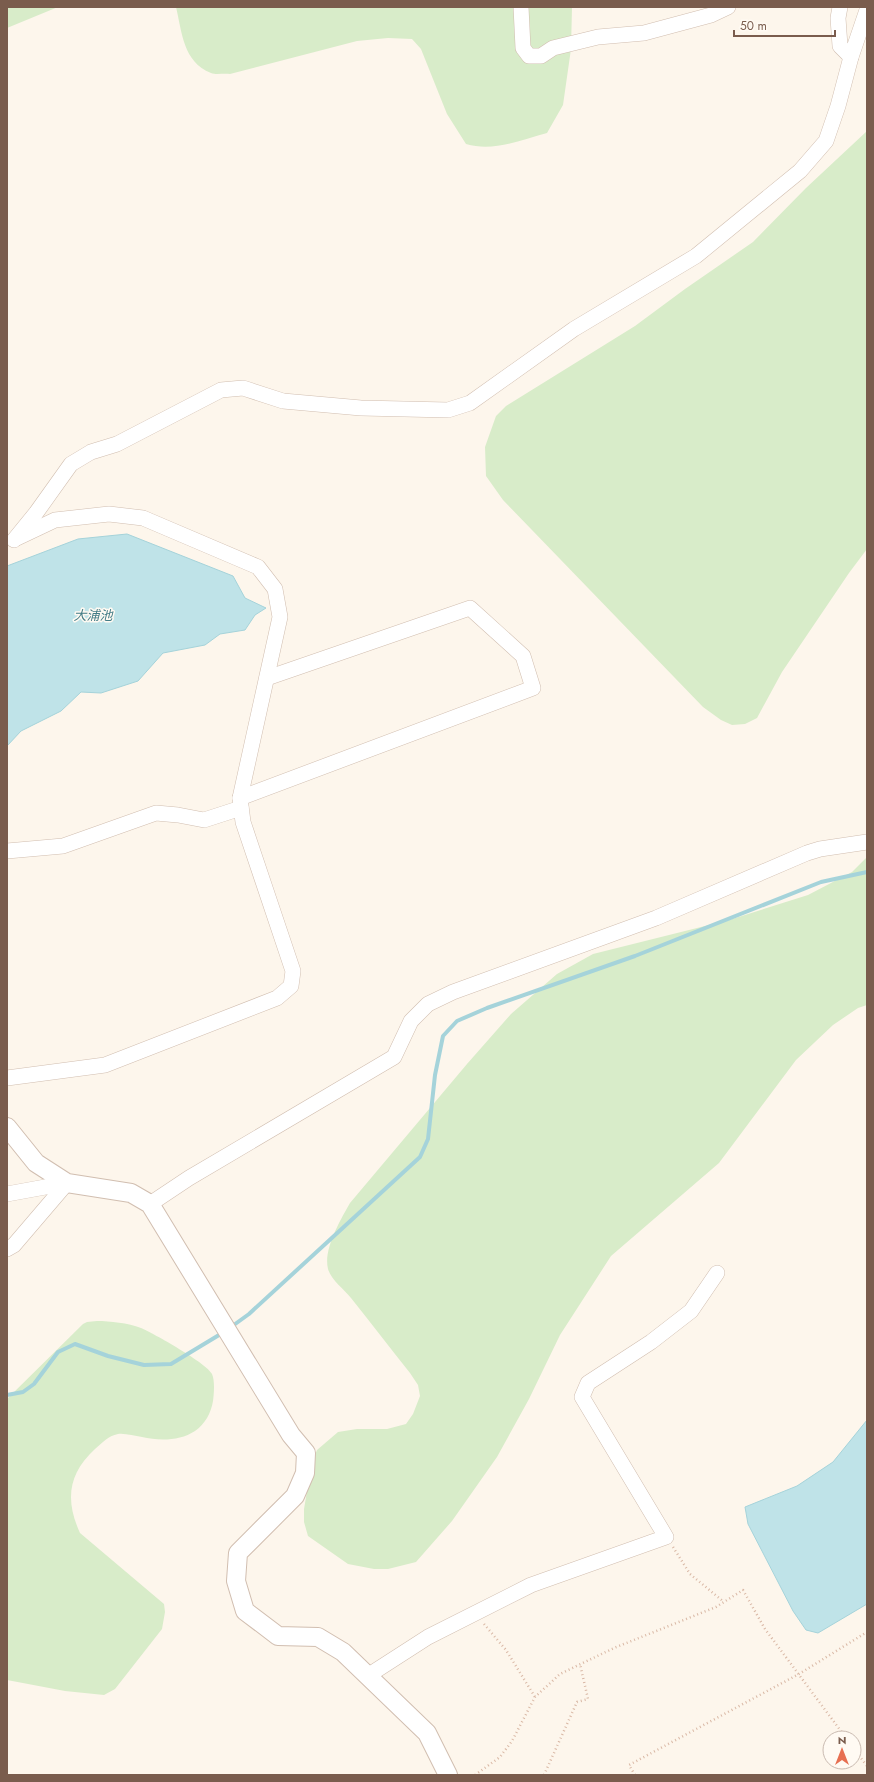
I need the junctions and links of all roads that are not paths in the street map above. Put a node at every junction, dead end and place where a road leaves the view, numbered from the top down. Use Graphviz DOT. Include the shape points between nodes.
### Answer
graph roads {
  1 [pos="521,7"];
  2 [pos="728,7"];
  3 [pos="840,7"];
  4 [pos="867,10"];
  5 [pos="851,57"];
  6 [pos="10,542"];
  7 [pos="267,678"];
  8 [pos="241,803"];
  9 [pos="867,842"];
  10 [pos="7,851"];
  11 [pos="7,1078"];
  12 [pos="7,1127"];
  13 [pos="67,1183"];
  14 [pos="7,1194"];
  15 [pos="150,1204"];
  16 [pos="7,1249"];
  17 [pos="717,1273"];
  18 [pos="369,1675"];
  19 [pos="448,1775"];
  1 -- 2 [label="street" via="523,48 529,56 541,56 553,48 598,37 644,33 710,15"];
  3 -- 5 [label="street" via="840,46"];
  4 -- 5 [label="street"];
  5 -- 6 [label="street" via="826,141 800,171 696,256 574,329 470,403 448,410 361,408 282,401 243,388 221,390 117,444 91,452 71,464 36,513"];
  6 -- 7 [label="street" via="55,520 110,514 143,518 258,567 275,589 280,617"];
  7 -- 8 [label="street"];
  7 -- 8 [label="street" via="470,608 523,656 533,688"];
  8 -- 10 [label="street" via="204,820 156,814 63,846"];
  8 -- 11 [label="street" via="243,822 293,971 291,986 277,998 105,1065"];
  9 -- 15 [label="street" via="807,853 656,918 460,989 428,1004 411,1021 394,1057 189,1178"];
  12 -- 13 [label="street" via="36,1163"];
  13 -- 14 [label="street"];
  13 -- 15 [label="street" via="131,1193"];
  13 -- 16 [label="street" via="14,1245"];
  15 -- 18 [label="street" via="291,1435 306,1454 305,1474 295,1496 238,1553 236,1581 245,1611 278,1636 318,1637 343,1652"];
  17 -- 18 [label="street" via="691,1311 651,1342 588,1382 582,1397 666,1537 531,1585 428,1637"];
  18 -- 19 [label="street" via="428,1733"];
}
